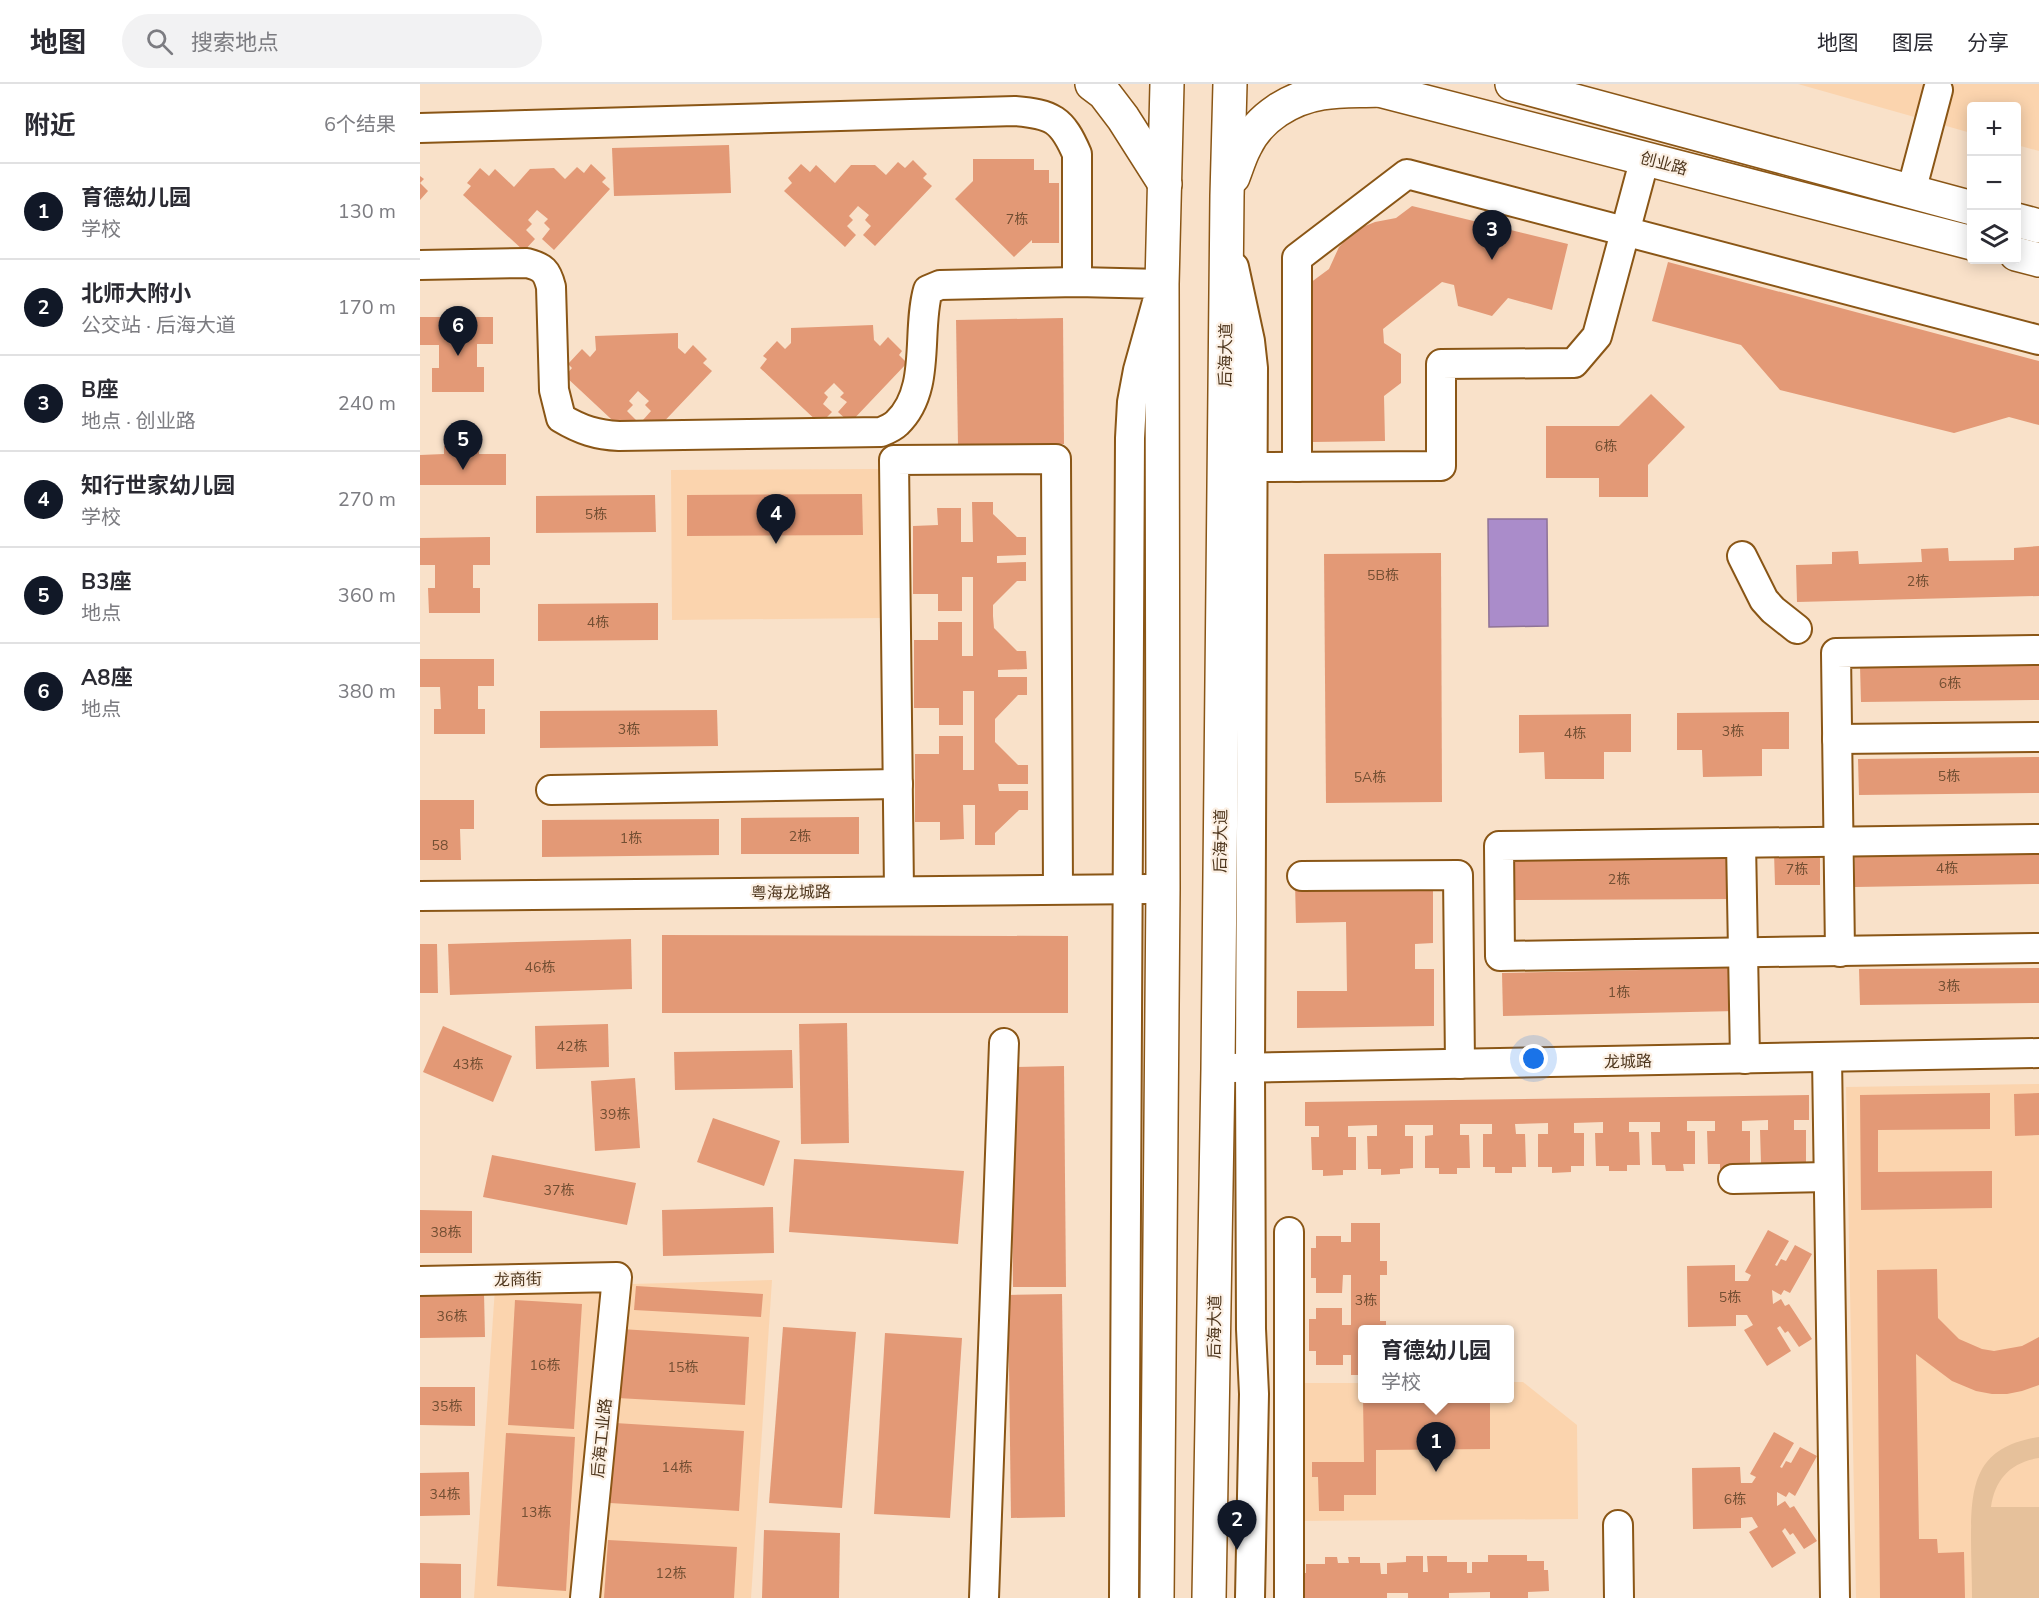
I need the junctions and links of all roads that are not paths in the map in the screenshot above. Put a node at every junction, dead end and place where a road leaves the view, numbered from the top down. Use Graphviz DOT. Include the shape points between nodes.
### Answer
graph roads {
  1 [pos="1092,84"];
  2 [pos="1167,84"];
  3 [pos="1230,84"];
  4 [pos="1512,84"];
  5 [pos="1367,87"];
  6 [pos="1938,90"];
  7 [pos="420,128"];
  8 [pos="1645,158"];
  9 [pos="1165,184"];
  10 [pos="1911,192"];
  11 [pos="1227,196"];
  12 [pos="1967,207"];
  13 [pos="2021,221"];
  14 [pos="2039,226"];
  15 [pos="1625,232"];
  16 [pos="1227,236"];
  17 [pos="1967,242"];
  18 [pos="2021,255"];
  19 [pos="2039,260"];
  20 [pos="420,265"];
  21 [pos="1077,282"];
  22 [pos="1162,284"];
  23 [pos="2039,340"];
  24 [pos="1253,467"];
  25 [pos="1297,467"];
  26 [pos="1742,556"];
  27 [pos="1797,629"];
  28 [pos="2039,650"];
  29 [pos="2039,737"];
  30 [pos="1837,739"];
  31 [pos="898,784"];
  32 [pos="551,790"];
  33 [pos="2039,839"];
  34 [pos="1839,841"];
  35 [pos="1741,843"];
  36 [pos="1302,876"];
  37 [pos="1163,888"];
  38 [pos="1058,889"];
  39 [pos="1129,889"];
  40 [pos="899,891"];
  41 [pos="420,897"];
  42 [pos="2039,948"];
  43 [pos="1840,952"];
  44 [pos="1743,953"];
  45 [pos="1004,1043"];
  46 [pos="2039,1053"];
  47 [pos="1827,1057"];
  48 [pos="1745,1059"];
  49 [pos="1460,1064"];
  50 [pos="1250,1068"];
  51 [pos="1218,1069"];
  52 [pos="1828,1177"];
  53 [pos="1733,1179"];
  54 [pos="1289,1232"];
  55 [pos="617,1277"];
  56 [pos="420,1281"];
  57 [pos="1618,1525"];
  58 [pos="585,1598"];
  59 [pos="984,1598"];
  60 [pos="1124,1598"];
  61 [pos="1157,1598"];
  62 [pos="1209,1598"];
  63 [pos="1250,1598"];
  64 [pos="1289,1598"];
  65 [pos="1619,1598"];
  66 [pos="1834,1598"];
  1 -- 9 [label="main road" via="1123,118"];
  2 -- 9 [label="main road"];
  3 -- 11 [label="main road, 后海大道"];
  4 -- 10 [label="main road"];
  5 -- 8 [label="main road, 创业路"];
  5 -- 11 [label="main road, 创业路" via="1322,93 1273,113 1245,145"];
  6 -- 10 [label="street"];
  7 -- 21 [label="street" via="1039,113 1057,121 1070,136 1077,154"];
  8 -- 15 [label="street"];
  8 -- 17 [label="main road, 创业路"];
  9 -- 22 [label="main road"];
  10 -- 12 [label="main road"];
  11 -- 16 [label="main road, 后海大道"];
  13 -- 14 [label="main road"];
  15 -- 23 [label="street"];
  15 -- 25 [label="street" via="1598,336 1574,363 1440,364 1441,466"];
  15 -- 25 [label="street" via="1407,174 1297,258"];
  16 -- 24 [label="street" via="1251,350"];
  16 -- 51 [label="main road, 后海大道"];
  18 -- 19 [label="main road"];
  20 -- 21 [label="street" via="540,266 548,273 551,286 554,390 561,418 596,435 619,436 881,432 896,424 908,408 918,383 928,290 940,285"];
  21 -- 22 [label="street"];
  22 -- 37 [label="main road"];
  22 -- 39 [label="street" via="1138,370 1130,438"];
  24 -- 25 [label="street"];
  24 -- 50 [label="street"];
  26 -- 27 [label="street" via="1764,600"];
  28 -- 30 [label="street" via="1836,653"];
  29 -- 30 [label="street"];
  30 -- 34 [label="street"];
  31 -- 32 [label="street"];
  31 -- 38 [label="street" via="894,460 1056,459"];
  31 -- 40 [label="street"];
  33 -- 34 [label="street"];
  34 -- 35 [label="street"];
  34 -- 43 [label="street"];
  35 -- 44 [label="street"];
  35 -- 44 [label="street" via="1499,846 1500,956"];
  36 -- 49 [label="street" via="1458,875"];
  37 -- 39 [label="street, 粤海龙城路"];
  37 -- 61 [label="main road"];
  38 -- 39 [label="street, 粤海龙城路"];
  38 -- 40 [label="street, 粤海龙城路"];
  39 -- 60 [label="street"];
  40 -- 41 [label="street, 粤海龙城路"];
  42 -- 43 [label="street"];
  43 -- 44 [label="street"];
  44 -- 48 [label="street"];
  45 -- 59 [label="street"];
  46 -- 47 [label="street, 龙城路"];
  47 -- 48 [label="street, 龙城路"];
  47 -- 52 [label="street"];
  48 -- 49 [label="street, 龙城路"];
  49 -- 50 [label="street, 龙城路"];
  50 -- 51 [label="street, 龙城路"];
  50 -- 63 [label="street" via="1254,1394"];
  51 -- 62 [label="main road, 后海大道"];
  52 -- 53 [label="street"];
  52 -- 66 [label="street"];
  54 -- 64 [label="street"];
  55 -- 56 [label="street, 龙商街"];
  55 -- 58 [label="street, 后海工业路"];
  57 -- 65 [label="street"];
}
